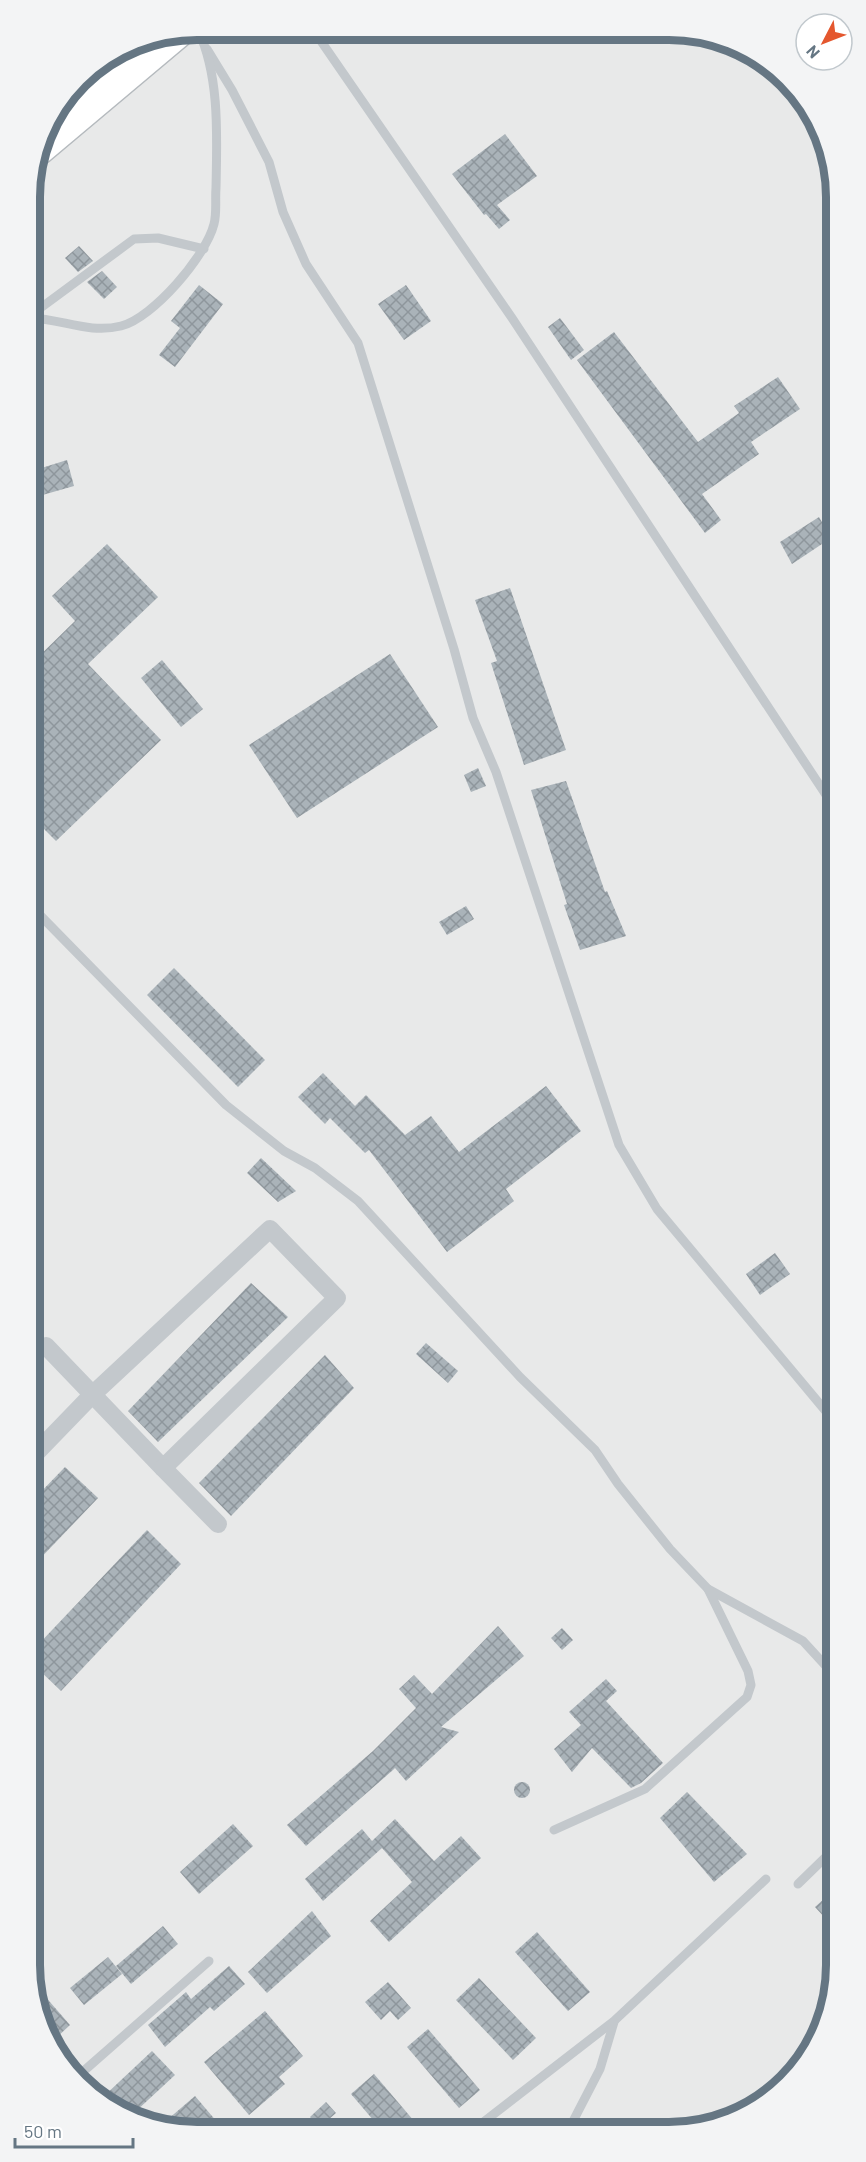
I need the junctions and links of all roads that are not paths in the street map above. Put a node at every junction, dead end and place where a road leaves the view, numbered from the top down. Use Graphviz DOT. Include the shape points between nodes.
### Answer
graph roads {
  1 [pos="204,41"];
  2 [pos="321,41"];
  3 [pos="166,44"];
  4 [pos="207,48"];
  5 [pos="51,141"];
  6 [pos="204,249"];
  7 [pos="41,309"];
  8 [pos="41,319"];
  9 [pos="826,794"];
  10 [pos="41,916"];
  11 [pos="46,1346"];
  12 [pos="92,1395"];
  13 [pos="825,1411"];
  14 [pos="40,1448"];
  15 [pos="163,1468"];
  16 [pos="218,1524"];
  17 [pos="708,1590"];
  18 [pos="825,1665"];
  19 [pos="554,1830"];
  20 [pos="825,1858"];
  21 [pos="766,1879"];
  22 [pos="798,1884"];
  23 [pos="209,1961"];
  24 [pos="614,2021"];
  25 [pos="83,2072"];
  26 [pos="483,2122"];
  27 [pos="573,2122"];
  1 -- 4 [label="lane"];
  2 -- 9 [label="lane" via="512,318"];
  3 -- 5 [label="main road"];
  4 -- 6 [label="lane" via="217,155 214,224"];
  4 -- 13 [label="lane" via="268,162 283,212 306,264 358,343 473,718 496,772 619,1145 657,1209"];
  6 -- 7 [label="lane" via="144,236 134,239"];
  6 -- 8 [label="lane" via="188,273 141,318 122,326 88,329"];
  10 -- 17 [label="lane" via="226,1105 284,1151 315,1168 358,1201 520,1377 595,1450 670,1549"];
  11 -- 12 [label="street"];
  12 -- 14 [label="street"];
  12 -- 15 [label="street"];
  12 -- 15 [label="street" via="270,1230 314,1275 336,1298"];
  15 -- 16 [label="street"];
  17 -- 18 [label="lane" via="803,1641"];
  17 -- 19 [label="lane" via="748,1671 751,1685 747,1697 645,1789"];
  20 -- 22 [label="lane"];
  21 -- 24 [label="lane"];
  23 -- 25 [label="lane"];
  24 -- 26 [label="lane"];
  24 -- 27 [label="lane" via="600,2069"];
}
